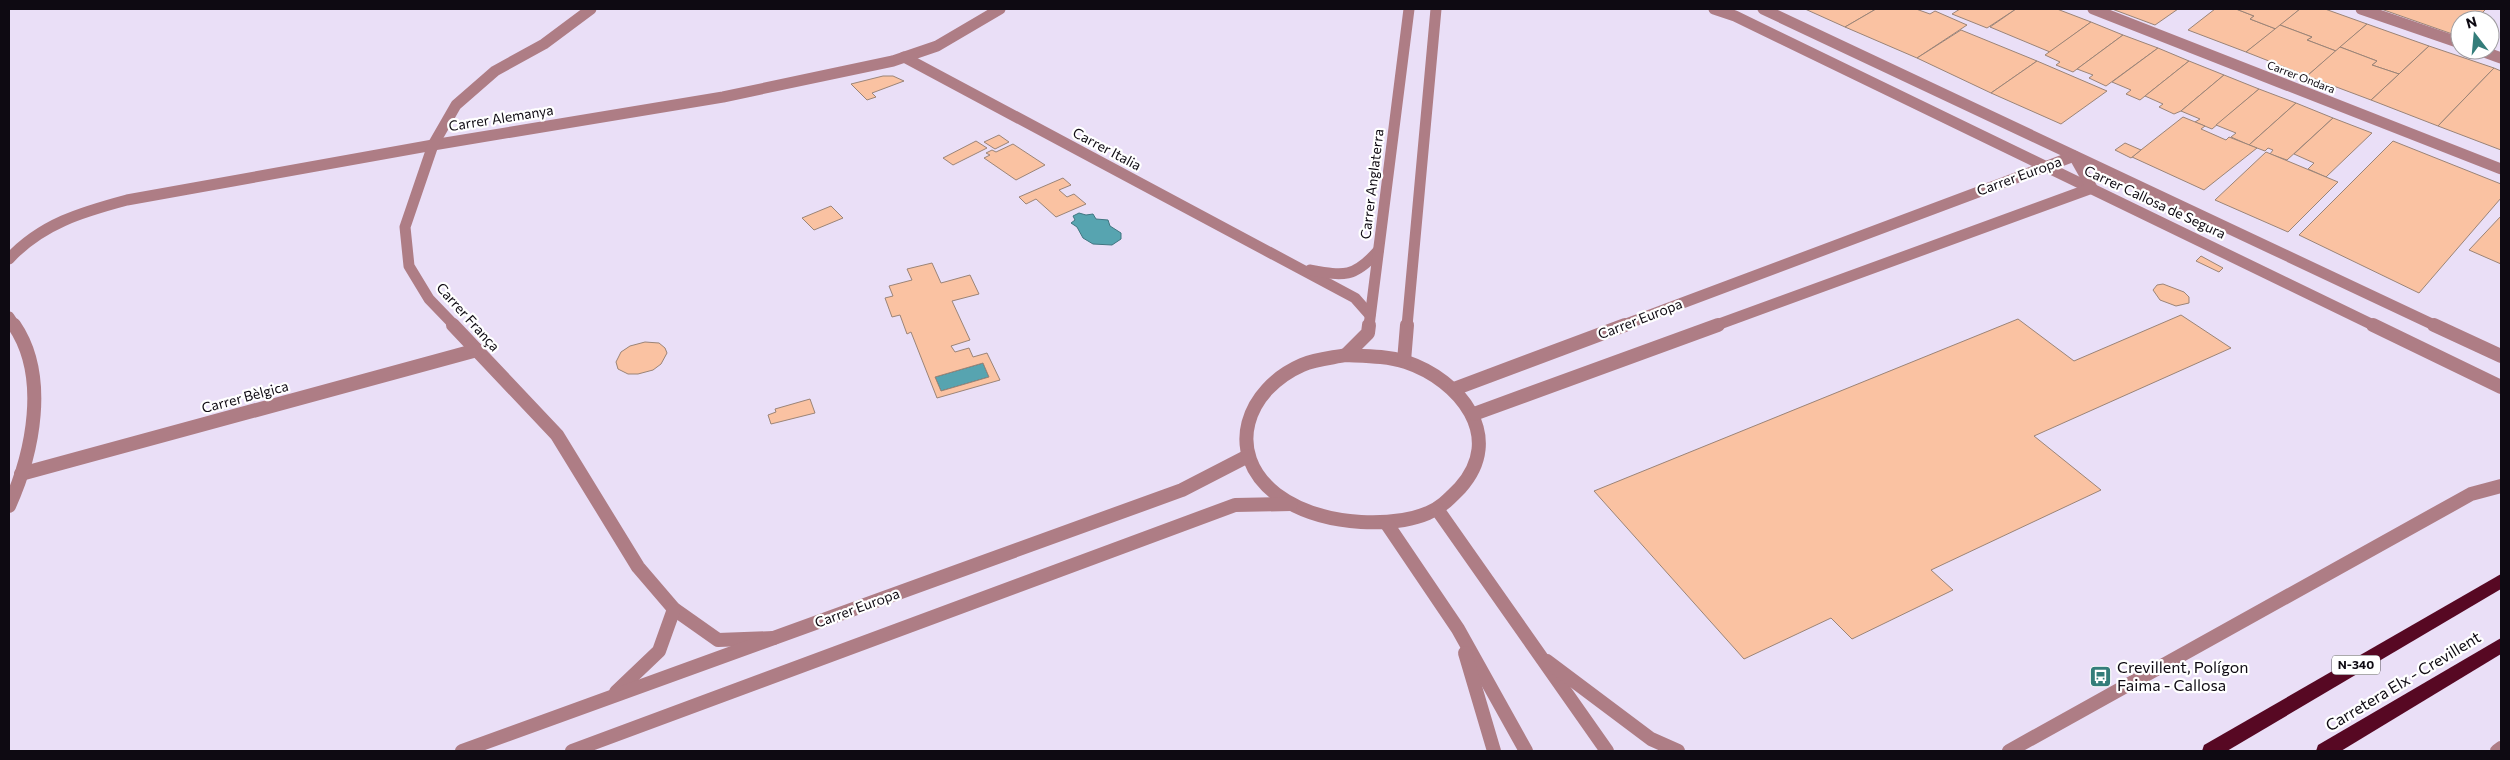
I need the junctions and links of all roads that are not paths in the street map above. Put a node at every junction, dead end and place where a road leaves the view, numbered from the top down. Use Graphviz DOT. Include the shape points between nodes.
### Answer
graph roads {
  1 [pos="591,9"];
  2 [pos="1000,9"];
  3 [pos="1409,9"];
  4 [pos="1436,9"];
  5 [pos="1714,9"];
  6 [pos="1763,9"];
  7 [pos="2093,9"];
  8 [pos="2361,9"];
  9 [pos="2450,40"];
  10 [pos="904,57"];
  11 [pos="433,145"];
  12 [pos="2074,156"];
  13 [pos="2043,167"];
  14 [pos="2501,168"];
  15 [pos="2092,188"];
  16 [pos="1378,251"];
  17 [pos="9,259"];
  18 [pos="1295,267"];
  19 [pos="1370,315"];
  20 [pos="9,317"];
  21 [pos="477,350"];
  22 [pos="1346,355"];
  23 [pos="2501,356"];
  24 [pos="1404,361"];
  25 [pos="2501,387"];
  26 [pos="1454,389"];
  27 [pos="1474,414"];
  28 [pos="1248,456"];
  29 [pos="21,474"];
  30 [pos="2501,486"];
  31 [pos="1291,504"];
  32 [pos="9,506"];
  33 [pos="1437,509"];
  34 [pos="1387,524"];
  35 [pos="2501,582"];
  36 [pos="674,609"];
  37 [pos="1458,629"];
  38 [pos="774,638"];
  39 [pos="2501,645"];
  40 [pos="1536,652"];
  41 [pos="611,697"];
  42 [pos="2501,748"];
  43 [pos="462,751"];
  44 [pos="572,751"];
  45 [pos="1494,751"];
  46 [pos="1526,751"];
  47 [pos="1607,751"];
  48 [pos="1678,751"];
  49 [pos="2009,751"];
  50 [pos="2212,751"];
  51 [pos="2324,751"];
  52 [pos="2496,751"];
  1 -- 11 [label="street, Carrer França" via="544,44 495,71 456,105"];
  2 -- 10 [label="street, Carrer Alemanya" via="937,46"];
  3 -- 16 [label="street, Carrer Anglaterra"];
  4 -- 24 [label="street"];
  5 -- 13 [label="street, Carrer Callosa de Segura" via="1735,16"];
  6 -- 12 [label="street, Carrer Callosa de Segura"];
  7 -- 14 [label="street, Carrer Ondara"];
  8 -- 9 [label="street"];
  10 -- 11 [label="street, Carrer Alemanya" via="723,97"];
  10 -- 18 [label="street, Carrer Italia"];
  11 -- 17 [label="street, Carrer Alemanya" via="127,200 86,211 53,224 18,248"];
  11 -- 21 [label="street, Carrer França" via="405,227 409,266 429,300"];
  12 -- 13 [label="street, Carrer Europa"];
  12 -- 15 [label="street, Carrer Europa"];
  12 -- 23 [label="street, Carrer Callosa de Segura"];
  13 -- 15 [label="street, Carrer Callosa de Segura"];
  13 -- 26 [label="street, Carrer Europa"];
  15 -- 25 [label="street, Carrer Callosa de Segura"];
  15 -- 27 [label="street"];
  16 -- 18 [label="street, Carrer Italia" via="1360,272 1339,276"];
  16 -- 19 [label="street, Carrer Anglaterra"];
  18 -- 19 [label="street, Carrer Italia" via="1355,298"];
  19 -- 22 [label="street, Carrer Anglaterra" via="1368,333"];
  20 -- 29 [label="street" via="27,348 34,388"];
  21 -- 29 [label="street, Carrer Bèlgica"];
  21 -- 36 [label="street, Carrer França" via="557,435 638,567"];
  22 -- 24 [label="street" via="1384,356"];
  22 -- 28 [label="street" via="1304,364 1273,381 1254,403 1246,422"];
  24 -- 26 [label="street"];
  26 -- 27 [label="street"];
  27 -- 33 [label="street" via="1481,445 1479,462 1468,483"];
  28 -- 31 [label="street" via="1264,482"];
  28 -- 38 [label="street, Carrer Europa" via="1182,490"];
  29 -- 32 [label="street" via="19,487"];
  30 -- 49 [label="street" via="2471,494"];
  31 -- 34 [label="street" via="1330,520"];
  31 -- 44 [label="street" via="1235,505"];
  33 -- 34 [label="street"];
  33 -- 40 [label="street"];
  34 -- 37 [label="street"];
  35 -- 50 [label="highway, N-340"];
  36 -- 38 [label="street, Carrer França" via="718,640"];
  36 -- 41 [label="street" via="660,651"];
  37 -- 45 [label="street"];
  37 -- 46 [label="street"];
  38 -- 41 [label="street, Carrer Europa"];
  39 -- 51 [label="highway, Carretera Elx - Crevillent"];
  40 -- 47 [label="street"];
  40 -- 48 [label="street" via="1651,739"];
  41 -- 43 [label="street, Carrer Europa"];
  42 -- 52 [label="street"];
}
